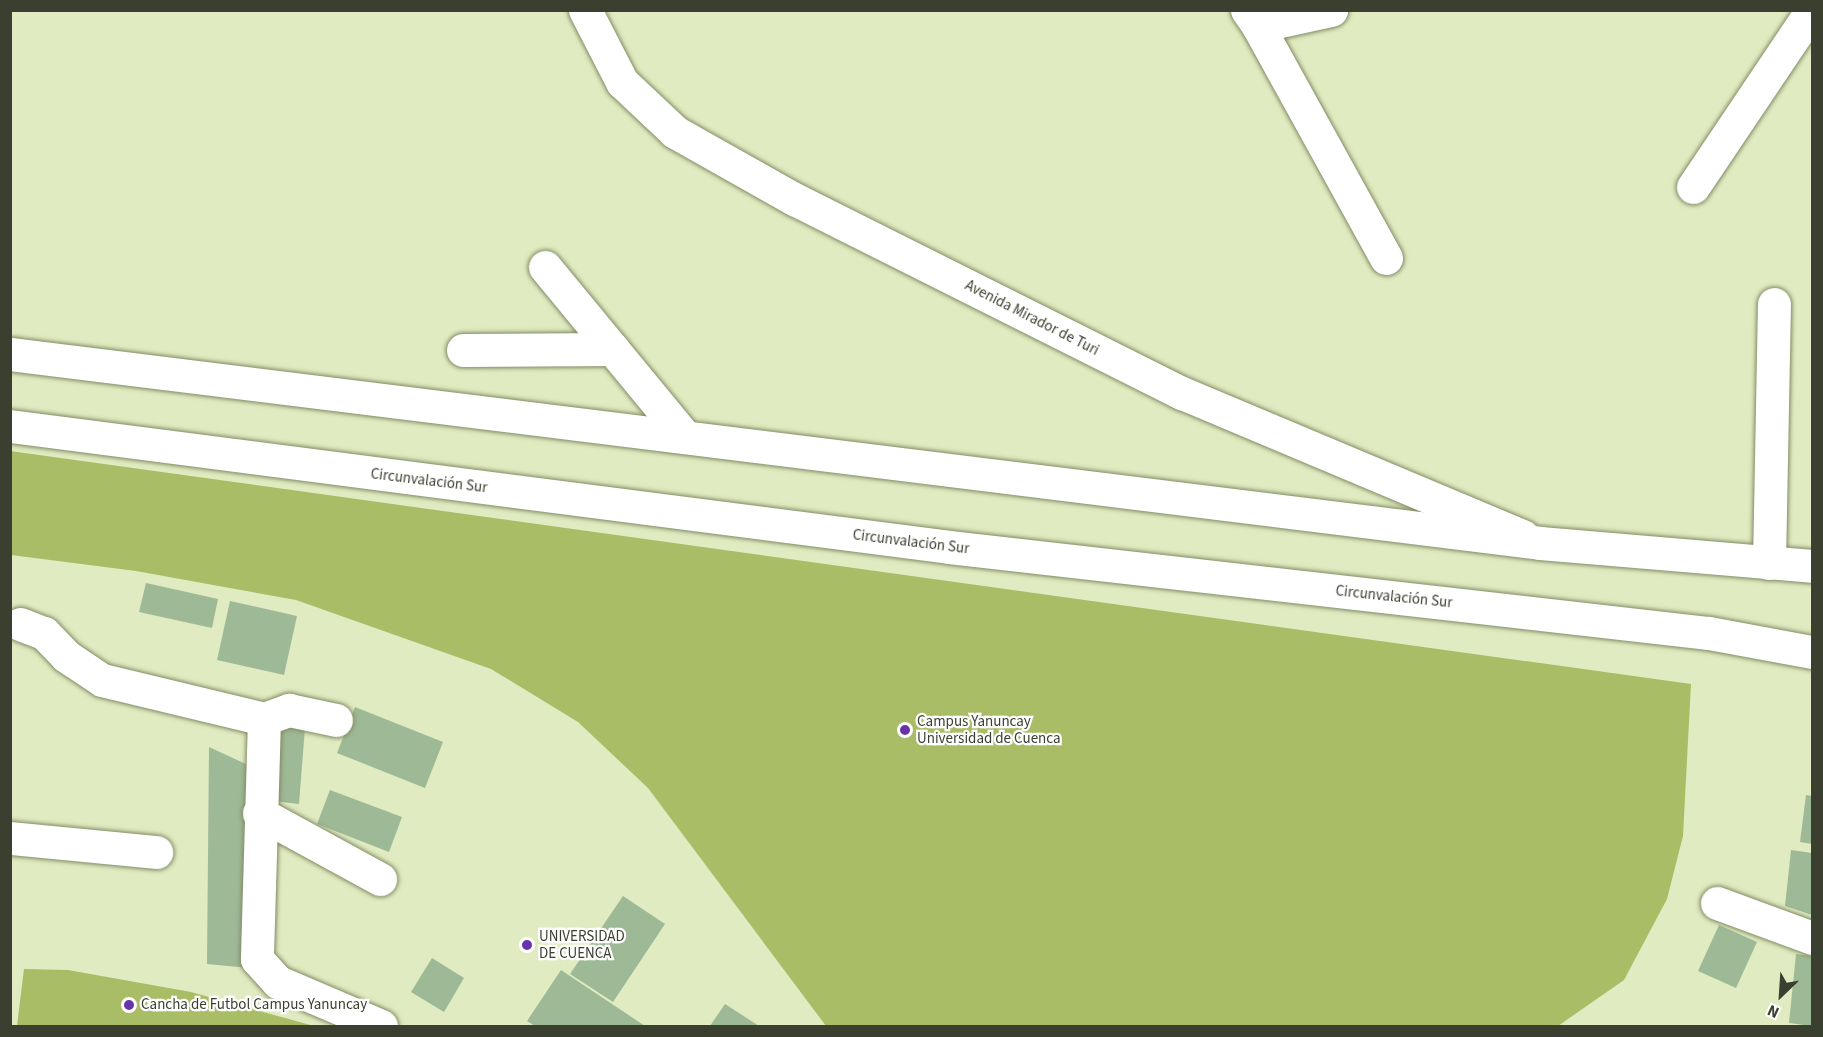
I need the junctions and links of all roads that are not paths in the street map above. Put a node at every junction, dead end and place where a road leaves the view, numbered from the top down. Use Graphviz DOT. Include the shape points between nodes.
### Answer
graph roads {
  1 [pos="585,10"];
  2 [pos="1331,10"];
  3 [pos="1812,10"];
  4 [pos="1253,18"];
  5 [pos="1693,188"];
  6 [pos="1386,258"];
  7 [pos="545,267"];
  8 [pos="1774,304"];
  9 [pos="613,349"];
  10 [pos="463,350"];
  11 [pos="10,354"];
  12 [pos="10,426"];
  13 [pos="686,437"];
  14 [pos="1540,543"];
  15 [pos="1769,563"];
  16 [pos="1812,566"];
  17 [pos="20,624"];
  18 [pos="1812,652"];
  19 [pos="264,718"];
  20 [pos="336,720"];
  21 [pos="259,813"];
  22 [pos="10,838"];
  23 [pos="156,852"];
  24 [pos="380,879"];
  25 [pos="1717,903"];
  26 [pos="1812,938"];
  27 [pos="381,1026"];
  1 -- 14 [label="main road, Avenida Mirador de Turi" via="622,82 675,132 794,199 1182,393"];
  2 -- 4 [label="main road"];
  3 -- 5 [label="main road"];
  4 -- 6 [label="main road"];
  7 -- 9 [label="main road"];
  8 -- 15 [label="main road"];
  9 -- 10 [label="main road"];
  9 -- 13 [label="main road"];
  11 -- 13 [label="main road"];
  12 -- 18 [label="main road, Circunvalación Sur" via="949,547 1709,633"];
  13 -- 14 [label="main road"];
  14 -- 15 [label="main road"];
  15 -- 16 [label="main road"];
  17 -- 19 [label="main road" via="44,633 66,656 102,680"];
  19 -- 20 [label="main road" via="289,710"];
  19 -- 21 [label="main road"];
  21 -- 24 [label="main road"];
  21 -- 27 [label="main road" via="257,959 278,982"];
  22 -- 23 [label="main road"];
  25 -- 26 [label="main road"];
}
